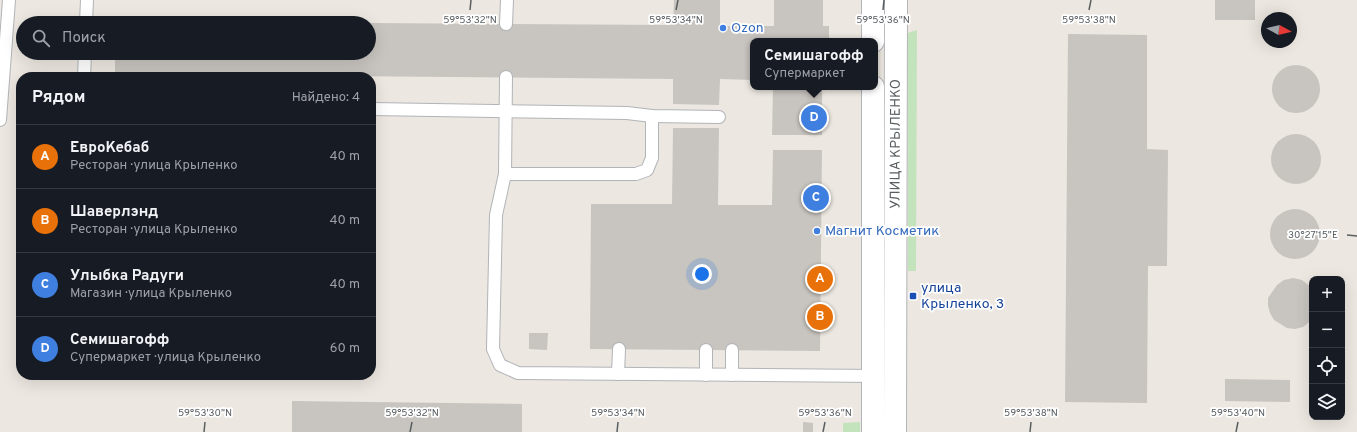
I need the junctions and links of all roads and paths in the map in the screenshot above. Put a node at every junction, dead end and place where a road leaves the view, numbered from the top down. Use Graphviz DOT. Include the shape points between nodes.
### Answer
graph roads {
  1 [pos="9,0"];
  2 [pos="87,0"];
  3 [pos="507,0"];
  4 [pos="874,0"];
  5 [pos="896,0"];
  6 [pos="86,16"];
  7 [pos="506,24"];
  8 [pos="873,38"];
  9 [pos="85,60"];
  10 [pos="84,72"];
  11 [pos="506,78"];
  12 [pos="873,90"];
  13 [pos="376,109"];
  14 [pos="506,110"];
  15 [pos="652,116"];
  16 [pos="719,117"];
  17 [pos="0,120"];
  18 [pos="505,174"];
  19 [pos="618,349"];
  20 [pos="706,350"];
  21 [pos="732,350"];
  22 [pos="618,374"];
  23 [pos="706,375"];
  24 [pos="732,375"];
  25 [pos="872,376"];
  26 [pos="895,376"];
  27 [pos="873,432"];
  28 [pos="895,432"];
  1 -- 17 [label="lane"];
  2 -- 6 [label="lane"];
  3 -- 7 [label="lane"];
  4 -- 8 [label="street"];
  5 -- 26 [label="street, УЛИЦА КРЫЛЕНКО"];
  9 -- 10 [label="lane"];
  11 -- 14 [label="lane"];
  12 -- 25 [label="street, УЛИЦА КРЫЛЕНКО"];
  13 -- 14 [label="lane"];
  14 -- 15 [label="lane"];
  14 -- 18 [label="lane"];
  15 -- 16 [label="lane"];
  15 -- 18 [label="lane" via="652,158 648,170 636,174"];
  18 -- 22 [label="lane" via="496,222 493,349 500,364 518,373"];
  19 -- 22 [label="lane"];
  20 -- 23 [label="lane"];
  21 -- 24 [label="lane"];
  22 -- 23 [label="lane"];
  23 -- 24 [label="lane"];
  24 -- 25 [label="lane"];
  25 -- 26 [label="lane"];
  25 -- 27 [label="street, УЛИЦА КРЫЛЕНКО"];
  26 -- 28 [label="street, УЛИЦА КРЫЛЕНКО"];
}
